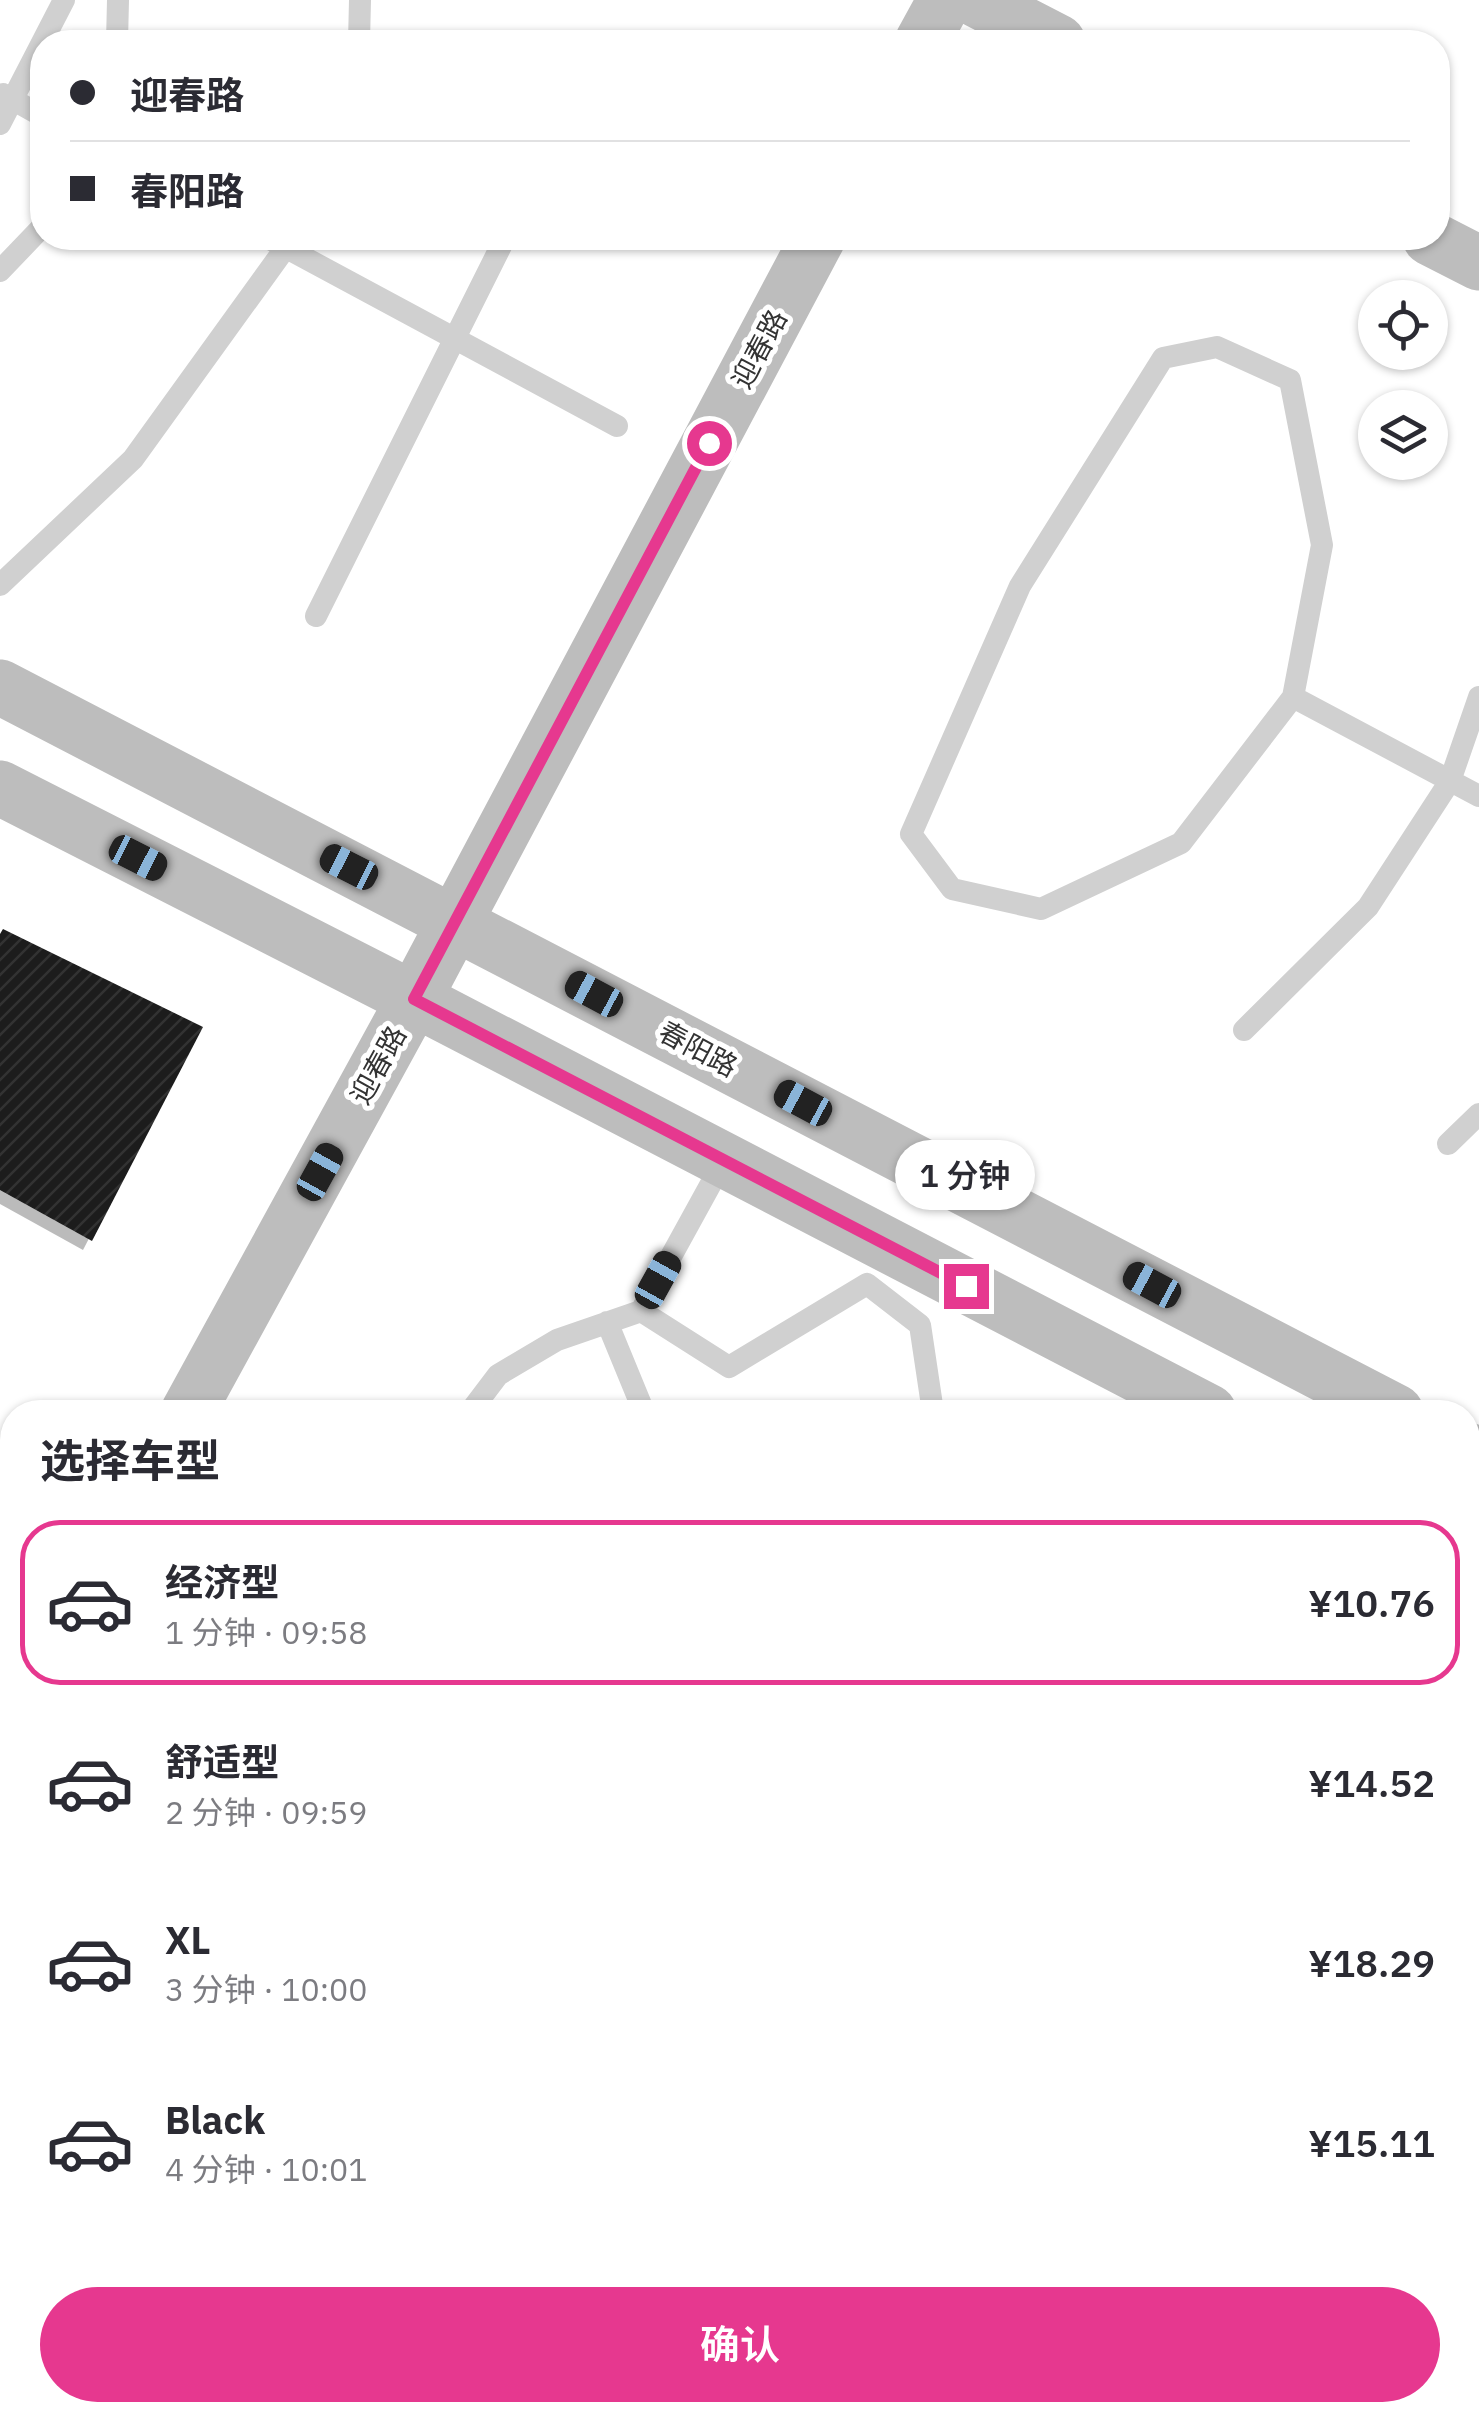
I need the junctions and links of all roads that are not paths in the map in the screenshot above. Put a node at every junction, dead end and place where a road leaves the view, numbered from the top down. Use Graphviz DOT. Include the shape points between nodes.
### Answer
graph roads {
  1 [pos="64,0"];
  2 [pos="118,0"];
  3 [pos="360,0"];
  4 [pos="944,0"];
  5 [pos="977,0"];
  6 [pos="46,30"];
  7 [pos="117,30"];
  8 [pos="359,30"];
  9 [pos="928,30"];
  10 [pos="1035,30"];
  11 [pos="30,56"];
  12 [pos="6,96"];
  13 [pos="30,109"];
  14 [pos="0,124"];
  15 [pos="30,241"];
  16 [pos="1450,248"];
  17 [pos="275,250"];
  18 [pos="297,250"];
  19 [pos="499,250"];
  20 [pos="812,250"];
  21 [pos="1479,263"];
  22 [pos="0,272"];
  23 [pos="454,338"];
  24 [pos="617,426"];
  25 [pos="0,585"];
  26 [pos="316,616"];
  27 [pos="0,686"];
  28 [pos="1479,696"];
  29 [pos="1293,697"];
  30 [pos="1450,780"];
  31 [pos="0,788"];
  32 [pos="1479,796"];
  33 [pos="454,922"];
  34 [pos="414,999"];
  35 [pos="1244,1030"];
  36 [pos="1479,1114"];
  37 [pos="1448,1144"];
  38 [pos="724,1160"];
  39 [pos="641,1311"];
  40 [pos="607,1322"];
  41 [pos="195,1400"];
  42 [pos="479,1400"];
  43 [pos="639,1400"];
  44 [pos="932,1400"];
  45 [pos="1186,1400"];
  46 [pos="1373,1400"];
  1 -- 6 [label="lane"];
  2 -- 7 [label="lane"];
  3 -- 8 [label="lane"];
  4 -- 9 [label="main road"];
  5 -- 10 [label="main road"];
  11 -- 12 [label="lane"];
  12 -- 13 [label="lane"];
  12 -- 14 [label="lane"];
  15 -- 22 [label="lane"];
  16 -- 21 [label="main road"];
  17 -- 25 [label="lane" via="133,458"];
  18 -- 23 [label="lane"];
  19 -- 23 [label="lane"];
  20 -- 33 [label="main road, 迎春路"];
  23 -- 24 [label="lane"];
  23 -- 26 [label="lane"];
  27 -- 33 [label="main road, 春阳路"];
  28 -- 30 [label="lane"];
  29 -- 29 [label="lane" via="1322,546 1290,380 1217,347 1163,358 1020,586 911,834 952,889 1041,910 1181,843"];
  29 -- 30 [label="lane"];
  30 -- 32 [label="lane"];
  30 -- 35 [label="lane" via="1368,907"];
  31 -- 34 [label="main road"];
  33 -- 34 [label="main road, 迎春路"];
  33 -- 46 [label="main road, 春阳路"];
  34 -- 38 [label="main road"];
  34 -- 41 [label="main road, 迎春路"];
  36 -- 37 [label="lane"];
  38 -- 39 [label="lane"];
  38 -- 45 [label="main road"];
  39 -- 40 [label="lane"];
  39 -- 44 [label="lane" via="729,1367 867,1284 920,1325"];
  40 -- 42 [label="lane" via="557,1340 498,1375"];
  40 -- 43 [label="lane"];
}
